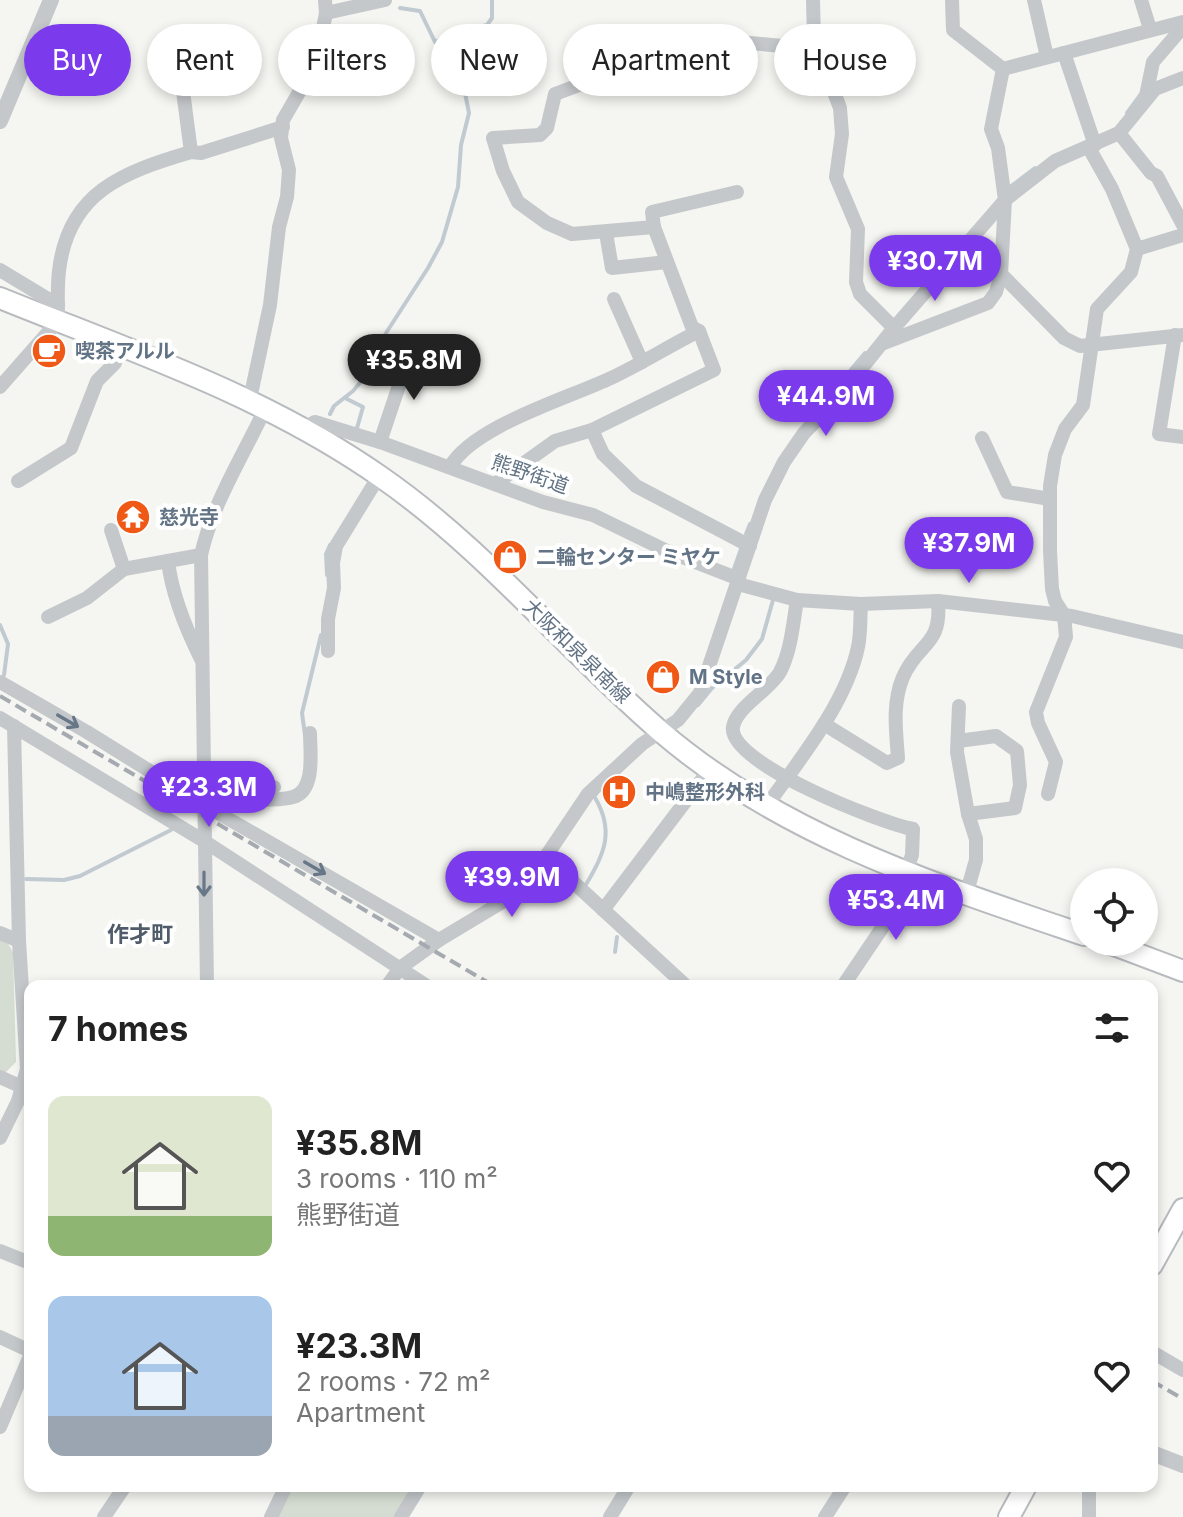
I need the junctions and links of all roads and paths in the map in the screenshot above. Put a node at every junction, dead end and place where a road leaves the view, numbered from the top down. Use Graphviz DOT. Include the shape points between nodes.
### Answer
graph roads {
  1 [pos="51,0"];
  2 [pos="385,0"];
  3 [pos="813,0"];
  4 [pos="952,0"];
  5 [pos="1034,0"];
  6 [pos="1141,0"];
  7 [pos="325,6"];
  8 [pos="814,24"];
  9 [pos="1183,25"];
  10 [pos="1150,29"];
  11 [pos="774,45"];
  12 [pos="1064,53"];
  13 [pos="1047,57"];
  14 [pos="1003,69"];
  15 [pos="1183,78"];
  16 [pos="184,96"];
  17 [pos="835,96"];
  18 [pos="1146,97"];
  19 [pos="0,121"];
  20 [pos="283,127"];
  21 [pos="1119,133"];
  22 [pos="1092,147"];
  23 [pos="191,152"];
  24 [pos="737,192"];
  25 [pos="1005,200"];
  26 [pos="1183,225"];
  27 [pos="654,227"];
  28 [pos="606,233"];
  29 [pos="1183,235"];
  30 [pos="1137,249"];
  31 [pos="667,262"];
  32 [pos="0,270"];
  33 [pos="1001,274"];
  34 [pos="0,298"];
  35 [pos="614,299"];
  36 [pos="58,313"];
  37 [pos="894,328"];
  38 [pos="699,331"];
  39 [pos="1179,335"];
  40 [pos="883,344"];
  41 [pos="117,345"];
  42 [pos="1092,345"];
  43 [pos="411,350"];
  44 [pos="642,362"];
  45 [pos="0,387"];
  46 [pos="258,403"];
  47 [pos="304,428"];
  48 [pos="592,430"];
  49 [pos="1183,437"];
  50 [pos="982,438"];
  51 [pos="380,442"];
  52 [pos="450,467"];
  53 [pos="379,476"];
  54 [pos="18,481"];
  55 [pos="495,484"];
  56 [pos="1050,499"];
  57 [pos="111,530"];
  58 [pos="750,546"];
  59 [pos="201,555"];
  60 [pos="168,561"];
  61 [pos="124,569"];
  62 [pos="739,581"];
  63 [pos="797,600"];
  64 [pos="938,601"];
  65 [pos="861,604"];
  66 [pos="1064,615"];
  67 [pos="48,617"];
  68 [pos="1183,642"];
  69 [pos="328,651"];
  70 [pos="203,663"];
  71 [pos="0,682"];
  72 [pos="959,706"];
  73 [pos="0,718"];
  74 [pos="824,724"];
  75 [pos="14,726"];
  76 [pos="661,731"];
  77 [pos="310,733"];
  78 [pos="958,741"];
  79 [pos="710,769"];
  80 [pos="787,777"];
  81 [pos="274,787"];
  82 [pos="1048,794"];
  83 [pos="248,798"];
  84 [pos="766,807"];
  85 [pos="210,808"];
  86 [pos="968,814"];
  87 [pos="204,841"];
  88 [pos="546,857"];
  89 [pos="911,874"];
  90 [pos="966,895"];
  91 [pos="603,910"];
  92 [pos="1070,930"];
  93 [pos="0,933"];
  94 [pos="439,940"];
  95 [pos="19,941"];
  96 [pos="1143,956"];
  97 [pos="400,968"];
  98 [pos="1183,971"];
  99 [pos="207,980"];
  100 [pos="391,980"];
  101 [pos="418,980"];
  102 [pos="679,980"];
  103 [pos="847,980"];
  104 [pos="24,1021"];
  105 [pos="0,1077"];
  106 [pos="24,1080"];
  107 [pos="22,1087"];
  108 [pos="0,1138"];
  109 [pos="1183,1209"];
  110 [pos="0,1251"];
  111 [pos="1158,1254"];
  112 [pos="24,1261"];
  113 [pos="0,1337"];
  114 [pos="24,1351"];
  115 [pos="1158,1355"];
  116 [pos="24,1369"];
  117 [pos="1183,1370"];
  118 [pos="0,1427"];
  119 [pos="1158,1455"];
  120 [pos="1183,1465"];
  121 [pos="121,1492"];
  122 [pos="283,1492"];
  123 [pos="416,1492"];
  124 [pos="625,1492"];
  125 [pos="842,1492"];
  126 [pos="1023,1492"];
  127 [pos="1089,1492"];
  128 [pos="828,1516"];
  129 [pos="104,1517"];
  130 [pos="271,1517"];
  131 [pos="401,1517"];
  132 [pos="610,1517"];
  133 [pos="1009,1517"];
  134 [pos="1089,1517"];
  1 -- 19 [label="street"];
  2 -- 7 [label="street"];
  3 -- 8 [label="street"];
  4 -- 14 [label="street" via="953,30"];
  5 -- 13 [label="street"];
  6 -- 10 [label="street"];
  7 -- 20 [label="street" via="316,63"];
  9 -- 10 [label="street"];
  9 -- 18 [label="street" via="1153,62"];
  10 -- 12 [label="street"];
  11 -- 28 [label="street" via="739,42 662,54 555,94 547,128 540,135 493,138 518,202 572,234"];
  12 -- 13 [label="street"];
  12 -- 22 [label="street"];
  13 -- 14 [label="street"];
  14 -- 25 [label="street" via="991,129"];
  15 -- 18 [label="street"];
  16 -- 23 [label="street"];
  17 -- 37 [label="street" via="842,134 836,177 858,229 856,282 860,294"];
  18 -- 21 [label="street"];
  20 -- 23 [label="street"];
  20 -- 46 [label="street" via="287,197"];
  21 -- 22 [label="street"];
  21 -- 26 [label="street" via="1157,176"];
  22 -- 25 [label="street" via="1055,161"];
  22 -- 30 [label="street"];
  23 -- 36 [label="street" via="141,166 82,207 64,249"];
  24 -- 27 [label="street" via="652,212"];
  25 -- 33 [label="street"];
  25 -- 37 [label="street"];
  27 -- 28 [label="street"];
  27 -- 31 [label="street"];
  28 -- 31 [label="street" via="612,268"];
  29 -- 30 [label="street"];
  30 -- 42 [label="street" via="1131,272 1097,309"];
  31 -- 38 [label="street" via="692,327"];
  32 -- 36 [label="street"];
  33 -- 40 [label="street" via="988,303"];
  33 -- 42 [label="street" via="1064,338"];
  34 -- 36 [label="main road, 大阪和泉泉南線"];
  35 -- 44 [label="street"];
  36 -- 41 [label="main road, 大阪和泉泉南線"];
  36 -- 45 [label="street"];
  37 -- 40 [label="street"];
  38 -- 44 [label="street"];
  38 -- 48 [label="street" via="714,370"];
  39 -- 42 [label="street"];
  39 -- 49 [label="street" via="1159,434"];
  40 -- 58 [label="street" via="784,462"];
  41 -- 46 [label="main road, 大阪和泉泉南線"];
  41 -- 54 [label="street" via="115,363 97,381 71,448"];
  42 -- 56 [label="street" via="1083,405 1055,455"];
  43 -- 51 [label="street"];
  44 -- 52 [label="street" via="509,421 456,457"];
  46 -- 47 [label="main road, 大阪和泉泉南線"];
  46 -- 59 [label="street"];
  47 -- 51 [label="street, 熊野街道" via="315,422"];
  47 -- 53 [label="main road, 大阪和泉泉南線"];
  48 -- 55 [label="street" via="555,441"];
  48 -- 58 [label="street" via="603,454 636,486"];
  50 -- 56 [label="street" via="1007,492"];
  51 -- 52 [label="street, 熊野街道"];
  52 -- 55 [label="street, 熊野街道"];
  53 -- 69 [label="street" via="336,546"];
  53 -- 76 [label="main road, 大阪和泉泉南線" via="469,548"];
  55 -- 62 [label="street, 熊野街道" via="593,515"];
  56 -- 66 [label="street" via="1052,589"];
  57 -- 61 [label="street"];
  58 -- 62 [label="street"];
  59 -- 60 [label="street"];
  59 -- 70 [label="street"];
  60 -- 61 [label="street"];
  60 -- 70 [label="street"];
  61 -- 67 [label="street" via="87,598"];
  62 -- 63 [label="street, 熊野街道"];
  62 -- 76 [label="street" via="700,693"];
  63 -- 65 [label="street, 熊野街道"];
  63 -- 80 [label="street" via="780,671 769,688 739,712 733,725 738,745"];
  64 -- 65 [label="street, 熊野街道"];
  64 -- 66 [label="street, 熊野街道"];
  64 -- 74 [label="street" via="936,633 916,656 898,694 898,758 887,763"];
  65 -- 74 [label="street" via="858,647"];
  66 -- 68 [label="street, 熊野街道"];
  66 -- 82 [label="street" via="1066,637 1036,712 1056,762"];
  70 -- 85 [label="street"];
  71 -- 85 [label="street, one-way"];
  72 -- 78 [label="street"];
  73 -- 75 [label="street"];
  74 -- 80 [label="street"];
  75 -- 87 [label="street"];
  75 -- 95 [label="street"];
  76 -- 79 [label="main road, 大阪和泉泉南線"];
  76 -- 88 [label="street" via="588,794"];
  77 -- 83 [label="street" via="307,785 301,793"];
  78 -- 86 [label="street"];
  78 -- 86 [label="street" via="996,736 1017,751 1020,785 1015,808"];
  79 -- 84 [label="main road, 大阪和泉泉南線"];
  79 -- 91 [label="street"];
  80 -- 84 [label="street"];
  80 -- 89 [label="street" via="835,803 913,829"];
  81 -- 83 [label="street"];
  83 -- 85 [label="street"];
  84 -- 89 [label="main road, 大阪和泉泉南線"];
  85 -- 87 [label="street"];
  85 -- 94 [label="street, one-way"];
  86 -- 90 [label="street" via="976,860"];
  87 -- 97 [label="street"];
  87 -- 99 [label="street, one-way"];
  88 -- 91 [label="street"];
  88 -- 94 [label="street" via="524,889"];
  89 -- 90 [label="main road, 大阪和泉泉南線"];
  89 -- 103 [label="street"];
  90 -- 92 [label="main road, 大阪和泉泉南線"];
  91 -- 102 [label="street"];
  93 -- 95 [label="street"];
  94 -- 97 [label="street"];
  95 -- 104 [label="street"];
  96 -- 98 [label="main road"];
  97 -- 100 [label="street"];
  97 -- 101 [label="street"];
  105 -- 107 [label="street"];
  106 -- 107 [label="street"];
  107 -- 108 [label="street"];
  109 -- 111 [label="main road"];
  110 -- 112 [label="street"];
  113 -- 114 [label="street"];
  115 -- 117 [label="street"];
  116 -- 118 [label="street"];
  119 -- 120 [label="street"];
  121 -- 129 [label="street"];
  122 -- 130 [label="street"];
  123 -- 131 [label="street"];
  124 -- 132 [label="street"];
  125 -- 128 [label="street"];
  126 -- 133 [label="main road"];
  127 -- 134 [label="street"];
}
